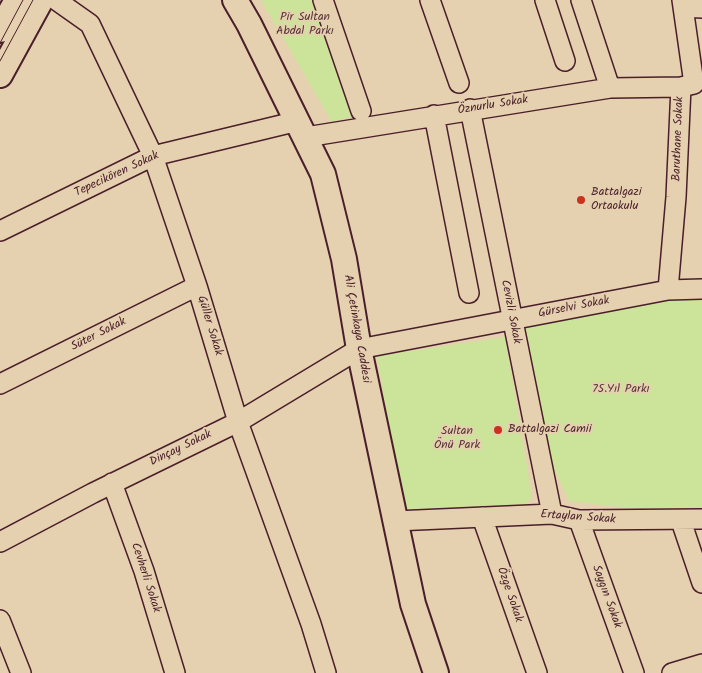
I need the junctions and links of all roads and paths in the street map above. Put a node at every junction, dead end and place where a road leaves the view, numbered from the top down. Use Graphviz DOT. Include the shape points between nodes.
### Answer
graph roads {
  1 [pos="41,0"];
  2 [pos="56,0"];
  3 [pos="235,0"];
  4 [pos="323,0"];
  5 [pos="430,0"];
  6 [pos="545,0"];
  7 [pos="582,0"];
  8 [pos="683,4"];
  9 [pos="702,8"];
  10 [pos="565,60"];
  11 [pos="0,75"];
  12 [pos="459,83"];
  13 [pos="681,87"];
  14 [pos="610,88"];
  15 [pos="470,109"];
  16 [pos="361,111"];
  17 [pos="434,115"];
  18 [pos="302,129"];
  19 [pos="153,156"];
  20 [pos="0,231"];
  21 [pos="197,286"];
  22 [pos="702,289"];
  23 [pos="668,290"];
  24 [pos="469,293"];
  25 [pos="512,320"];
  26 [pos="359,349"];
  27 [pos="0,384"];
  28 [pos="238,422"];
  29 [pos="112,484"];
  30 [pos="552,514"];
  31 [pos="482,517"];
  32 [pos="702,519"];
  33 [pos="579,520"];
  34 [pos="395,521"];
  35 [pos="681,521"];
  36 [pos="0,542"];
  37 [pos="702,584"];
  38 [pos="0,620"];
  39 [pos="702,664"];
  40 [pos="21,673"];
  41 [pos="175,673"];
  42 [pos="326,673"];
  43 [pos="436,673"];
  44 [pos="536,673"];
  45 [pos="634,673"];
  46 [pos="672,673"];
  1 -- 11 [label="main road"];
  2 -- 19 [label="street, Güller Sokak" via="90,24"];
  3 -- 18 [label="main road, Ali Çetinkaya Caddesi"];
  4 -- 16 [label="street"];
  5 -- 12 [label="street"];
  6 -- 10 [label="street"];
  7 -- 14 [label="street"];
  8 -- 9 [label="street"];
  8 -- 13 [label="street, Baruthane Sokak" via="694,84"];
  13 -- 14 [label="street, Öznurlu Sokak"];
  13 -- 23 [label="street, Baruthane Sokak"];
  14 -- 15 [label="street, Öznurlu Sokak"];
  15 -- 17 [label="street, Öznurlu Sokak"];
  15 -- 25 [label="street, Cevizli Sokak"];
  17 -- 18 [label="street, Öznurlu Sokak"];
  17 -- 24 [label="street"];
  18 -- 19 [label="street, Tepecikören Sokak"];
  18 -- 26 [label="main road, Ali Çetinkaya Caddesi" via="323,174 344,259"];
  19 -- 20 [label="street, Tepecikören Sokak"];
  19 -- 21 [label="street, Güller Sokak"];
  21 -- 27 [label="street, Süter Sokak"];
  21 -- 28 [label="street, Güller Sokak"];
  22 -- 23 [label="street, Gürselvi Sokak"];
  23 -- 25 [label="street, Gürselvi Sokak"];
  25 -- 26 [label="street, Gürselvi Sokak"];
  25 -- 30 [label="street, Cevizli Sokak"];
  26 -- 28 [label="street, Dinçay Sokak"];
  26 -- 34 [label="main road, Ali Çetinkaya Caddesi"];
  28 -- 29 [label="street, Dinçay Sokak"];
  28 -- 42 [label="street, Güller Sokak"];
  29 -- 36 [label="street, Dinçay Sokak"];
  29 -- 41 [label="street, Cevherli Sokak" via="144,571"];
  30 -- 31 [label="street, Ertaylan Sokak"];
  30 -- 33 [label="street, Ertaylan Sokak"];
  31 -- 34 [label="street, Ertaylan Sokak"];
  31 -- 44 [label="street, Özge Sokak"];
  32 -- 35 [label="street, Ertaylan Sokak"];
  33 -- 35 [label="street, Ertaylan Sokak"];
  33 -- 45 [label="street, Saygın Sokak"];
  34 -- 43 [label="main road, Ali Çetinkaya Caddesi" via="413,604"];
  35 -- 37 [label="street"];
  38 -- 40 [label="street"];
  39 -- 46 [label="street"];
}
